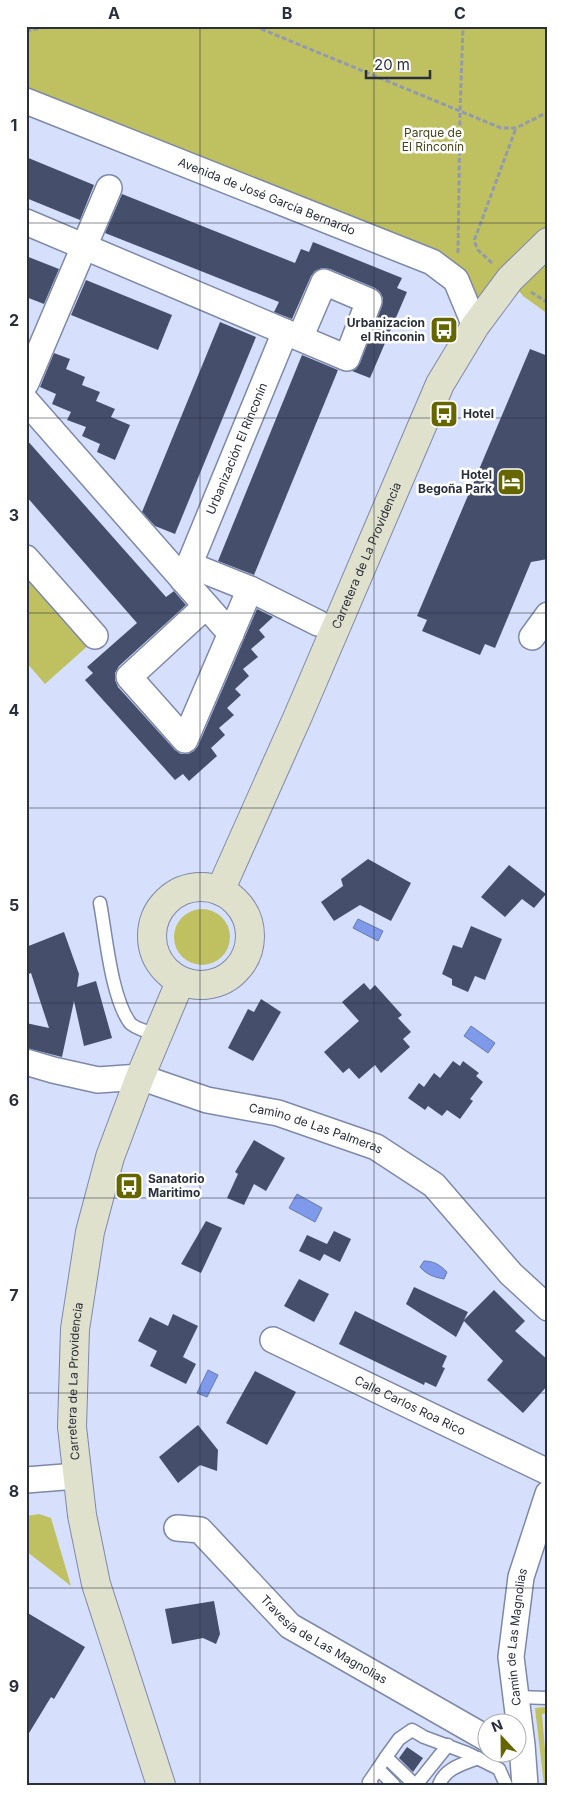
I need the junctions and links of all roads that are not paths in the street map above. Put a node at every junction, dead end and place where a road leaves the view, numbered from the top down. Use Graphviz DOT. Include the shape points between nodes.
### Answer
graph roads {
  1 [pos="26,101"];
  2 [pos="108,188"];
  3 [pos="26,222"];
  4 [pos="548,242"];
  5 [pos="84,247"];
  6 [pos="475,326"];
  7 [pos="26,383"];
  8 [pos="26,401"];
  9 [pos="26,558"];
  10 [pos="187,572"];
  11 [pos="250,589"];
  12 [pos="206,606"];
  13 [pos="548,615"];
  14 [pos="318,623"];
  15 [pos="231,634"];
  16 [pos="95,636"];
  17 [pos="532,637"];
  18 [pos="220,891"];
  19 [pos="100,903"];
  20 [pos="180,982"];
  21 [pos="158,1036"];
  22 [pos="26,1062"];
  23 [pos="140,1077"];
  24 [pos="548,1308"];
  25 [pos="273,1340"];
  26 [pos="548,1472"];
  27 [pos="77,1476"];
  28 [pos="26,1480"];
  29 [pos="548,1494"];
  30 [pos="178,1528"];
  31 [pos="516,1697"];
  32 [pos="548,1698"];
  33 [pos="517,1714"];
  34 [pos="476,1744"];
  35 [pos="453,1747"];
  36 [pos="476,1748"];
  37 [pos="476,1752"];
  38 [pos="386,1757"];
  39 [pos="495,1764"];
  40 [pos="522,1764"];
  41 [pos="378,1769"];
  42 [pos="369,1784"];
  43 [pos="161,1785"];
  44 [pos="394,1785"];
  45 [pos="416,1785"];
  46 [pos="426,1785"];
  47 [pos="439,1785"];
  48 [pos="506,1785"];
  49 [pos="525,1785"];
  1 -- 6 [label="street, Avenida de José García Bernardo" via="432,262 456,280"];
  2 -- 5 [label="street"];
  3 -- 5 [label="street, Urbanización El Rinconín"];
  4 -- 6 [label="street, Carretera de La Providencia" via="510,279"];
  5 -- 7 [label="street"];
  5 -- 10 [label="street, Urbanización El Rinconín" via="292,335"];
  6 -- 18 [label="street, Carretera de La Providencia" via="440,384"];
  8 -- 10 [label="street"];
  9 -- 16 [label="street"];
  10 -- 11 [label="street"];
  10 -- 12 [label="street"];
  11 -- 14 [label="street"];
  11 -- 15 [label="street"];
  12 -- 15 [label="street"];
  12 -- 15 [label="street" via="129,677 184,740"];
  13 -- 17 [label="street"];
  18 -- 20 [label="street" via="197,887 176,893 166,901 156,919 154,945 162,964"];
  18 -- 20 [label="street" via="235,902 246,918 250,937 246,957 235,973 218,983 198,985"];
  19 -- 21 [label="lane" via="111,969 122,1006 131,1024"];
  20 -- 21 [label="street, Carretera de La Providencia"];
  21 -- 23 [label="street, Carretera de La Providencia"];
  22 -- 23 [label="street, Camino de Las Palmeras" via="98,1080"];
  23 -- 24 [label="street, Camino de Las Palmeras" via="207,1100 278,1113 376,1147 434,1186 511,1274"];
  23 -- 27 [label="street, Carretera de La Providencia" via="110,1157 88,1242 75,1329 72,1427"];
  25 -- 26 [label="street, Calle Carlos Roa Rico"];
  27 -- 28 [label="street"];
  27 -- 43 [label="street, Carretera de La Providencia" via="96,1584"];
  29 -- 31 [label="street, Camín de Las Magnolias" via="521,1577 511,1657"];
  30 -- 34 [label="street, Travesía de Las Magnolias" via="200,1530 290,1626"];
  31 -- 32 [label="lane"];
  31 -- 33 [label="street, Camín de Las Magnolias"];
  35 -- 36 [label="lane"];
  35 -- 38 [label="lane" via="412,1730 399,1739"];
  35 -- 45 [label="lane"];
  35 -- 46 [label="lane"];
  37 -- 47 [label="lane" via="452,1768"];
  38 -- 41 [label="lane"];
  38 -- 45 [label="lane"];
  39 -- 48 [label="lane"];
  40 -- 49 [label="street, Camín de Las Magnolias"];
  41 -- 42 [label="lane"];
  41 -- 44 [label="lane"];
}
